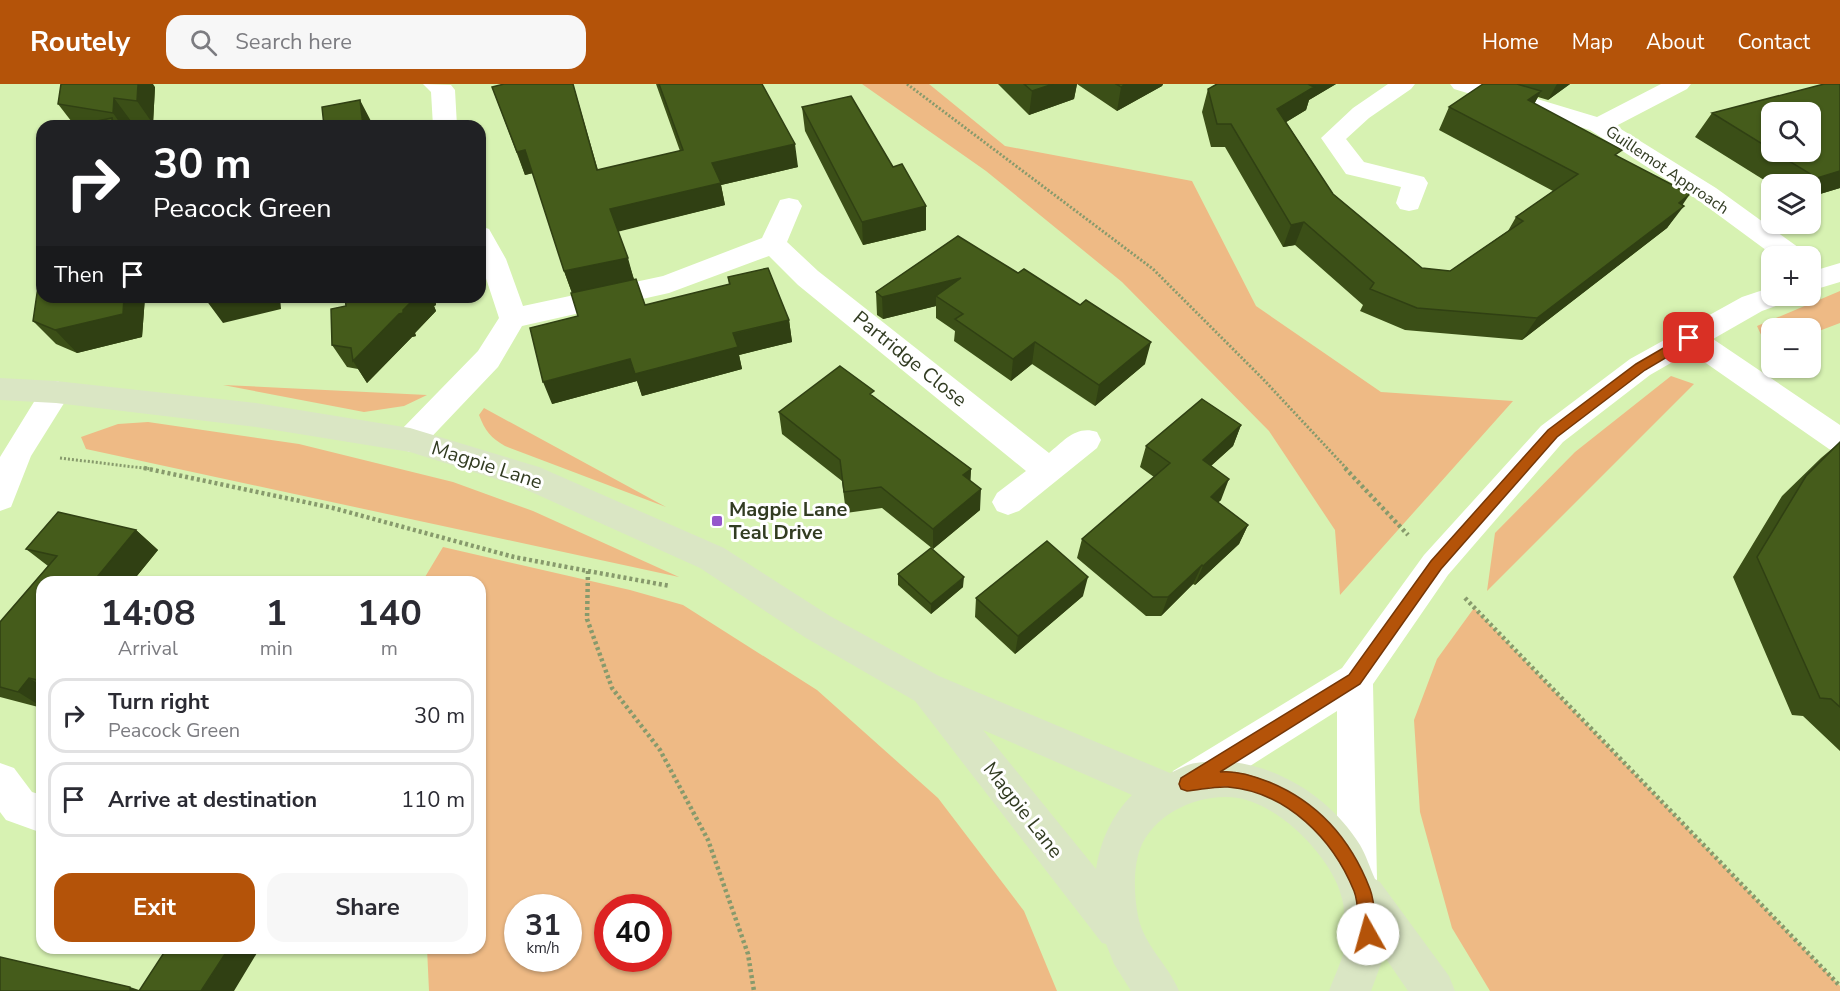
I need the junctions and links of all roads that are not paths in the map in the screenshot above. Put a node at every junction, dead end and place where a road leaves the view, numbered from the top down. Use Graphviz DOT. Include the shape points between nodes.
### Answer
graph roads {
  1 [pos="468,84"];
  2 [pos="1403,84"];
  3 [pos="1462,84"];
  4 [pos="1678,84"];
  5 [pos="439,87"];
  6 [pos="444,120"];
  7 [pos="1599,124"];
  8 [pos="1409,203"];
  9 [pos="789,206"];
  10 [pos="773,244"];
  11 [pos="486,246"];
  12 [pos="1778,246"];
  13 [pos="1761,301"];
  14 [pos="513,318"];
  15 [pos="1689,338"];
  16 [pos="0,389"];
  17 [pos="56,392"];
  18 [pos="410,440"];
  19 [pos="1086,440"];
  20 [pos="1840,441"];
  21 [pos="1049,471"];
  22 [pos="0,498"];
  23 [pos="1008,502"];
  24 [pos="1355,680"];
  25 [pos="926,688"];
  26 [pos="0,781"];
  27 [pos="1177,787"];
  28 [pos="36,812"];
  29 [pos="1360,886"];
  30 [pos="1129,959"];
  31 [pos="1158,991"];
  32 [pos="1350,991"];
  33 [pos="1434,991"];
  1 -- 5 [label="street"];
  2 -- 8 [label="street" via="1333,138 1355,168 1415,183"];
  3 -- 7 [label="street, Guillemot Approach"];
  4 -- 7 [label="street"];
  5 -- 6 [label="street"];
  7 -- 12 [label="street, Guillemot Approach"];
  9 -- 10 [label="street"];
  10 -- 14 [label="street" via="669,284"];
  10 -- 21 [label="street, Partridge Close" via="808,278"];
  11 -- 14 [label="street"];
  13 -- 15 [label="street"];
  14 -- 18 [label="street" via="488,359"];
  15 -- 20 [label="street"];
  15 -- 24 [label="street" via="1640,367 1552,434 1436,565"];
  16 -- 17 [label="street, Magpie Lane"];
  17 -- 18 [label="street, Magpie Lane" via="256,415"];
  17 -- 22 [label="street" via="17,453"];
  18 -- 25 [label="street, Magpie Lane" via="528,476 712,558 818,627"];
  19 -- 21 [label="street"];
  21 -- 23 [label="street"];
  24 -- 27 [label="street"];
  24 -- 29 [label="street"];
  25 -- 27 [label="street, Magpie Lane"];
  25 -- 30 [label="street, Magpie Lane"];
  26 -- 28 [label="street" via="20,807"];
  27 -- 29 [label="street" via="1227,779 1285,797 1320,823 1344,852"];
  27 -- 30 [label="street" via="1138,814 1118,848 1113,888"];
  29 -- 32 [label="street" via="1368,934 1360,975"];
  29 -- 33 [label="street"];
  30 -- 31 [label="street, Magpie Lane"];
}
